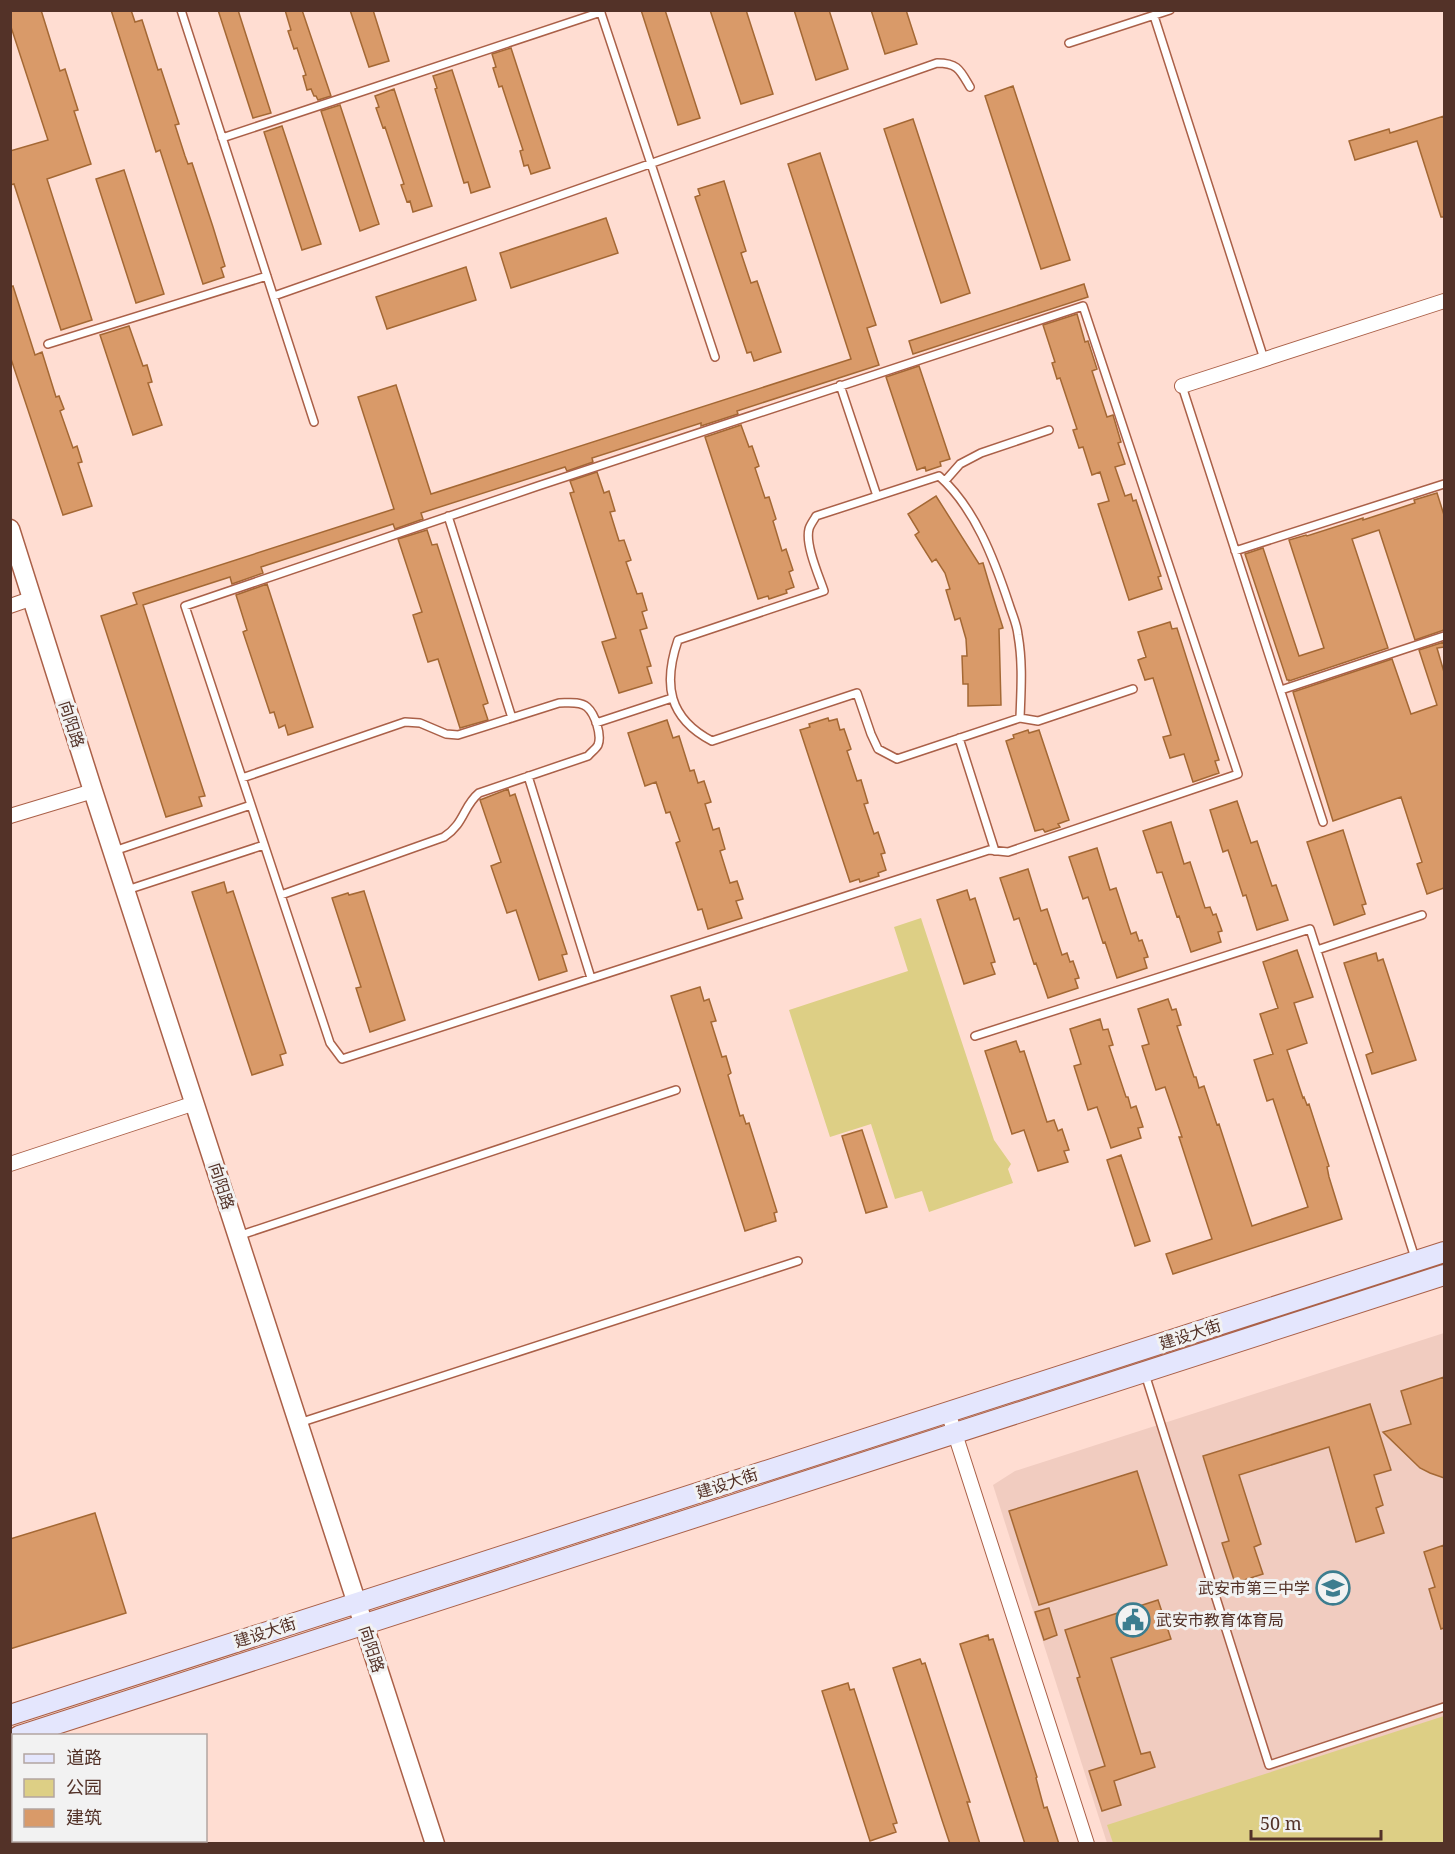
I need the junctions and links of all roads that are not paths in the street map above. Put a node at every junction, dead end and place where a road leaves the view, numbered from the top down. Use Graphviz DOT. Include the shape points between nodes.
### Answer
graph roads {
  1 [pos="181,10"];
  2 [pos="1170,10"];
  3 [pos="600,11"];
  4 [pos="1154,16"];
  5 [pos="1069,43"];
  6 [pos="970,87"];
  7 [pos="222,138"];
  8 [pos="651,164"];
  9 [pos="267,276"];
  10 [pos="274,297"];
  11 [pos="1444,301"];
  12 [pos="48,344"];
  13 [pos="716,357"];
  14 [pos="1264,359"];
  15 [pos="840,386"];
  16 [pos="1182,386"];
  17 [pos="314,422"];
  18 [pos="1049,430"];
  19 [pos="945,481"];
  20 [pos="1444,484"];
  21 [pos="877,496"];
  22 [pos="448,516"];
  23 [pos="10,529"];
  24 [pos="1235,551"];
  25 [pos="33,598"];
  26 [pos="10,606"];
  27 [pos="1444,636"];
  28 [pos="1134,688"];
  29 [pos="1281,690"];
  30 [pos="672,698"];
  31 [pos="512,718"];
  32 [pos="1020,718"];
  33 [pos="596,723"];
  34 [pos="959,738"];
  35 [pos="528,776"];
  36 [pos="242,778"];
  37 [pos="93,790"];
  38 [pos="251,806"];
  39 [pos="10,816"];
  40 [pos="1323,822"];
  41 [pos="264,845"];
  42 [pos="113,851"];
  43 [pos="995,851"];
  44 [pos="126,891"];
  45 [pos="281,895"];
  46 [pos="1422,915"];
  47 [pos="1317,950"];
  48 [pos="591,978"];
  49 [pos="975,1036"];
  50 [pos="676,1090"];
  51 [pos="195,1103"];
  52 [pos="10,1164"];
  53 [pos="238,1236"];
  54 [pos="1444,1252"];
  55 [pos="798,1261"];
  56 [pos="1416,1261"];
  57 [pos="1444,1275"];
  58 [pos="1145,1372"];
  59 [pos="948,1412"];
  60 [pos="299,1424"];
  61 [pos="956,1433"];
  62 [pos="357,1603"];
  63 [pos="364,1624"];
  64 [pos="1444,1707"];
  65 [pos="10,1715"];
  66 [pos="25,1734"];
  67 [pos="435,1844"];
  68 [pos="1087,1844"];
  1 -- 7 [label="lane"];
  2 -- 4 [label="lane"];
  3 -- 7 [label="lane"];
  3 -- 8 [label="lane"];
  4 -- 5 [label="lane"];
  4 -- 14 [label="lane"];
  6 -- 8 [label="lane" via="958,68 937,63"];
  7 -- 9 [label="lane"];
  8 -- 10 [label="lane"];
  8 -- 13 [label="lane"];
  9 -- 10 [label="lane"];
  9 -- 12 [label="lane"];
  10 -- 17 [label="lane"];
  11 -- 14 [label="street"];
  14 -- 16 [label="street"];
  15 -- 21 [label="lane"];
  15 -- 22 [label="lane"];
  15 -- 43 [label="lane" via="1083,306 1087,317 1238,774 1008,852"];
  16 -- 24 [label="lane"];
  18 -- 19 [label="lane" via="981,453 960,464"];
  19 -- 21 [label="lane" via="939,476"];
  19 -- 32 [label="lane" via="990,552 1018,633 1022,674"];
  20 -- 24 [label="lane"];
  21 -- 30 [label="lane" via="816,516 809,537 824,591 678,640 671,664"];
  22 -- 31 [label="lane"];
  22 -- 36 [label="lane" via="185,606"];
  23 -- 25 [label="street, 向阳路"];
  24 -- 29 [label="lane"];
  25 -- 26 [label="street"];
  25 -- 37 [label="street, 向阳路"];
  27 -- 29 [label="lane"];
  28 -- 32 [label="lane" via="1038,721"];
  29 -- 40 [label="lane"];
  30 -- 33 [label="lane"];
  30 -- 34 [label="lane" via="685,722 712,741 857,693 878,749 897,759"];
  31 -- 33 [label="lane" via="559,703 576,702 587,707"];
  31 -- 36 [label="lane" via="458,735 405,722"];
  32 -- 34 [label="lane"];
  33 -- 35 [label="lane" via="598,745 588,756"];
  34 -- 43 [label="lane"];
  35 -- 45 [label="lane" via="479,793 454,830 444,837"];
  35 -- 48 [label="lane"];
  36 -- 38 [label="lane"];
  37 -- 39 [label="street"];
  37 -- 42 [label="street, 向阳路"];
  38 -- 41 [label="lane"];
  38 -- 42 [label="lane"];
  41 -- 44 [label="lane"];
  41 -- 45 [label="lane"];
  42 -- 44 [label="street, 向阳路"];
  43 -- 48 [label="lane"];
  44 -- 51 [label="street, 向阳路"];
  45 -- 48 [label="lane" via="330,1043 342,1059"];
  46 -- 47 [label="lane"];
  47 -- 49 [label="lane" via="1310,929"];
  47 -- 56 [label="lane"];
  50 -- 53 [label="lane"];
  51 -- 52 [label="street"];
  51 -- 53 [label="street, 向阳路"];
  53 -- 60 [label="street, 向阳路"];
  54 -- 56 [label="main road, 建设大街"];
  55 -- 60 [label="lane"];
  56 -- 59 [label="main road, 建设大街"];
  57 -- 58 [label="main road, 建设大街"];
  58 -- 61 [label="main road, 建设大街"];
  58 -- 64 [label="lane" via="1269,1765"];
  59 -- 61 [label="street"];
  59 -- 62 [label="main road, 建设大街"];
  60 -- 62 [label="street, 向阳路"];
  61 -- 63 [label="main road, 建设大街"];
  61 -- 68 [label="street"];
  62 -- 63 [label="street, 向阳路"];
  62 -- 65 [label="main road, 建设大街"];
  63 -- 66 [label="main road, 建设大街"];
  63 -- 67 [label="street, 向阳路"];
}
